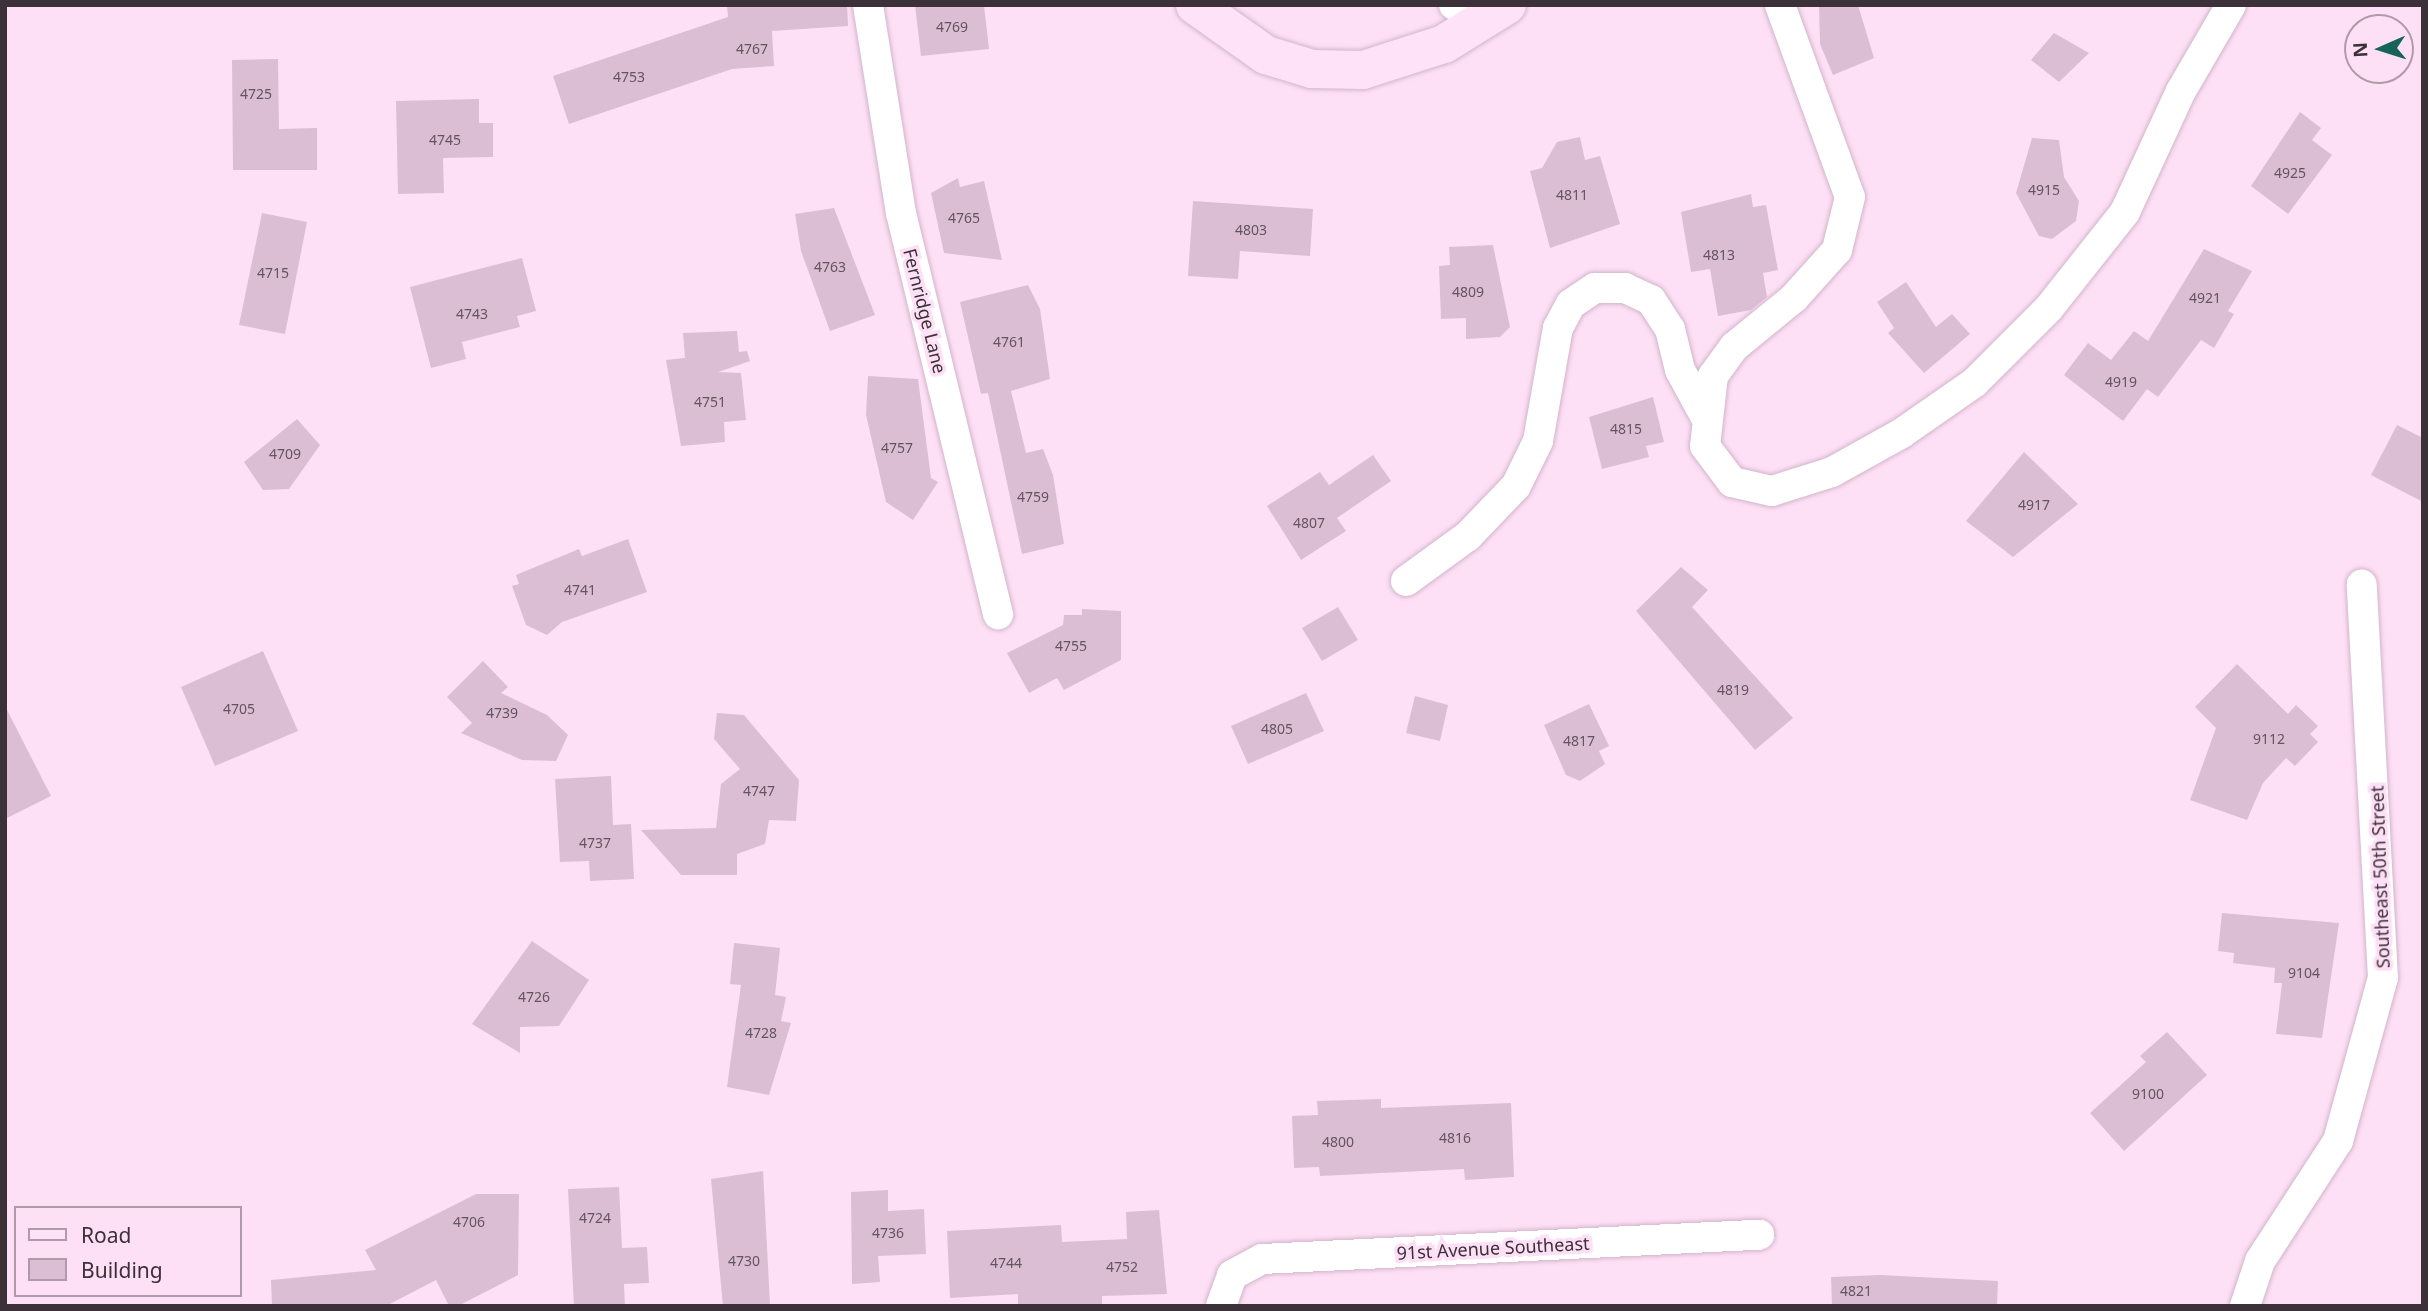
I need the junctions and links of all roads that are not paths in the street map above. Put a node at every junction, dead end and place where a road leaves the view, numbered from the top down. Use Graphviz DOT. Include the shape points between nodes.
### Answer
graph roads {
  1 [pos="868,5"];
  2 [pos="1195,5"];
  3 [pos="1780,5"];
  4 [pos="2231,5"];
  5 [pos="1482,9"];
  6 [pos="1705,416"];
  7 [pos="1406,581"];
  8 [pos="2362,584"];
  9 [pos="998,614"];
  10 [pos="1759,1235"];
  11 [pos="1220,1306"];
  12 [pos="2245,1306"];
  1 -- 9 [label="street, Fernridge Lane" via="901,213"];
  2 -- 5 [label="street" via="1211,23 1266,55 1312,69 1363,70 1444,44"];
  3 -- 6 [label="street" via="1850,197 1837,250 1794,298 1734,347 1713,376"];
  4 -- 6 [label="street" via="2181,91 2125,212 2049,307 1974,383 1832,472 1772,491 1732,482 1704,446"];
  6 -- 7 [label="street" via="1680,370 1670,328 1651,300 1625,288 1595,288 1571,304 1558,328 1538,441 1516,486 1468,536"];
  8 -- 12 [label="street, Southeast 50th Street" via="2383,978 2338,1141 2260,1261"];
  10 -- 11 [label="street, 91st Avenue Southeast" via="1262,1259 1232,1275"];
}
